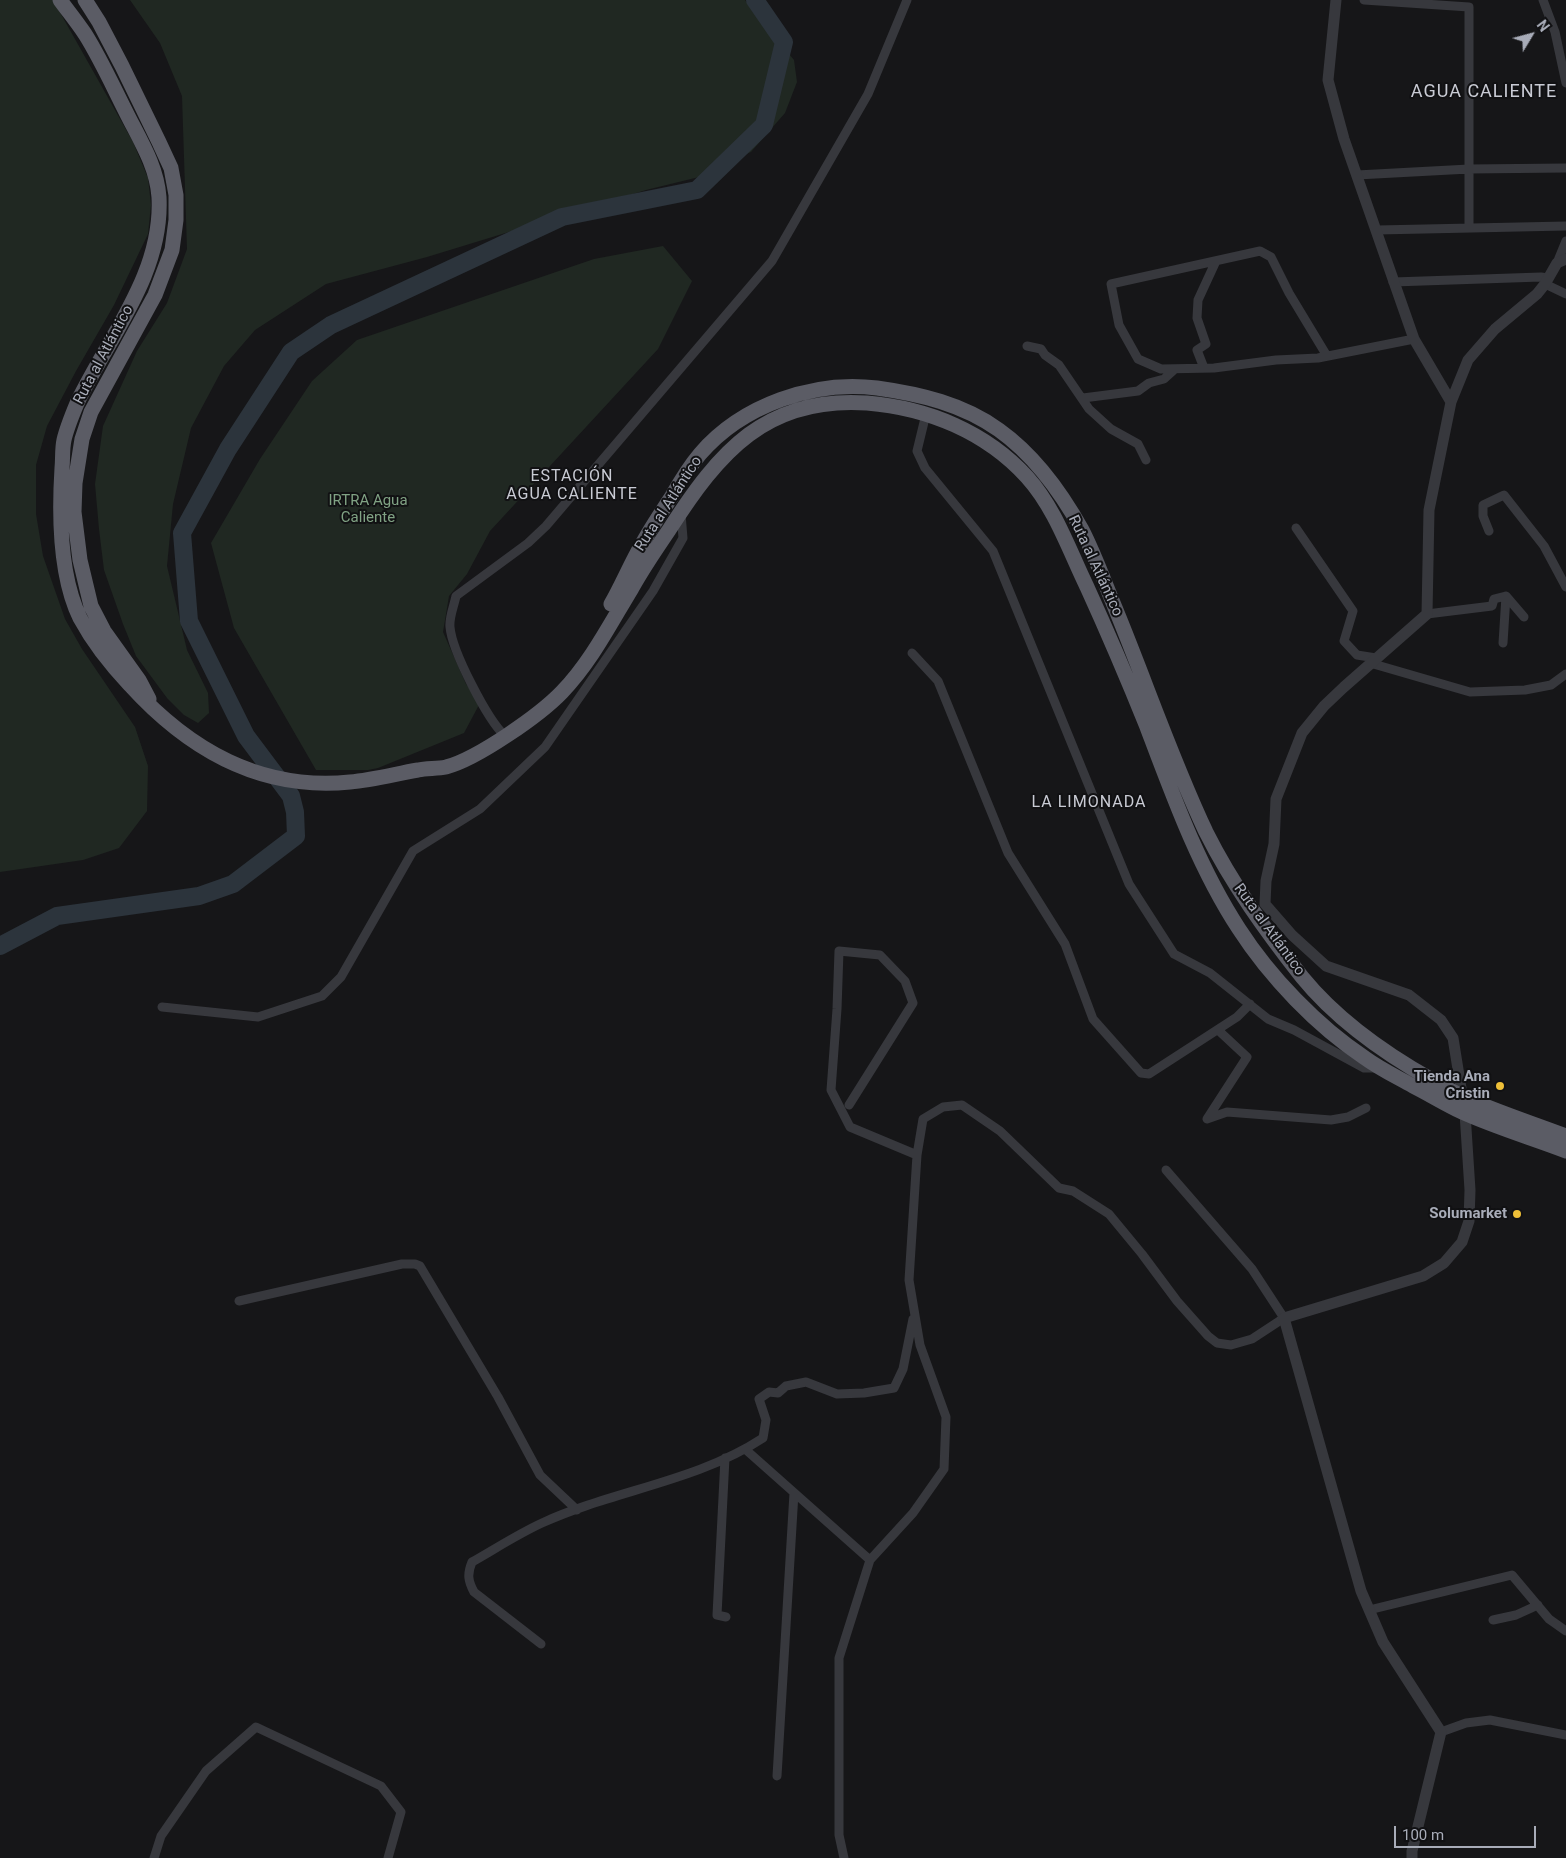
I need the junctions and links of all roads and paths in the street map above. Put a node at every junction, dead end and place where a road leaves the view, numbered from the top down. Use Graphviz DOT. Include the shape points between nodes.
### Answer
graph roads {
  1 [pos="60,0"];
  2 [pos="84,0"];
  3 [pos="908,0"];
  4 [pos="1336,0"];
  5 [pos="1364,0"];
  6 [pos="1543,0"];
  7 [pos="1566,84"];
  8 [pos="1566,168"];
  9 [pos="1469,169"];
  10 [pos="1357,175"];
  11 [pos="1566,226"];
  12 [pos="1468,228"];
  13 [pos="1377,230"];
  14 [pos="1566,241"];
  15 [pos="1216,261"];
  16 [pos="1561,261"];
  17 [pos="1546,281"];
  18 [pos="1394,282"];
  19 [pos="1566,294"];
  20 [pos="1414,339"];
  21 [pos="1026,346"];
  22 [pos="1327,356"];
  23 [pos="1204,368"];
  24 [pos="1175,369"];
  25 [pos="1083,398"];
  26 [pos="1451,402"];
  27 [pos="926,414"];
  28 [pos="1146,460"];
  29 [pos="681,512"];
  30 [pos="1296,528"];
  31 [pos="1489,531"];
  32 [pos="1566,587"];
  33 [pos="1506,596"];
  34 [pos="1427,614"];
  35 [pos="1524,617"];
  36 [pos="1503,642"];
  37 [pos="912,653"];
  38 [pos="1373,661"];
  39 [pos="1566,674"];
  40 [pos="155,709"];
  41 [pos="502,733"];
  42 [pos="1250,1004"];
  43 [pos="162,1007"];
  44 [pos="1218,1030"];
  45 [pos="1381,1068"];
  46 [pos="1462,1096"];
  47 [pos="848,1105"];
  48 [pos="1366,1108"];
  49 [pos="1465,1113"];
  50 [pos="1566,1136"];
  51 [pos="1566,1151"];
  52 [pos="917,1155"];
  53 [pos="1166,1170"];
  54 [pos="239,1301"];
  55 [pos="915,1313"];
  56 [pos="1284,1318"];
  57 [pos="745,1450"];
  58 [pos="725,1458"];
  59 [pos="794,1493"];
  60 [pos="577,1510"];
  61 [pos="870,1560"];
  62 [pos="1538,1605"];
  63 [pos="1369,1610"];
  64 [pos="726,1617"];
  65 [pos="1493,1620"];
  66 [pos="1566,1632"];
  67 [pos="541,1644"];
  68 [pos="1441,1732"];
  69 [pos="1566,1735"];
  70 [pos="777,1776"];
  71 [pos="154,1858"];
  72 [pos="388,1858"];
  73 [pos="844,1858"];
  74 [pos="1412,1858"];
  1 -- 40 [label="highway, Ruta al Atlántico" via="86,35 156,174 158,230 153,258 75,407 64,439 61,514 68,580 78,615 110,662"];
  2 -- 40 [label="highway, Ruta al Atlántico" via="99,22 159,142 171,168 176,195 172,250 155,295 91,412 82,439 75,484 74,512 80,560 91,606"];
  3 -- 41 [label="street" via="868,94 772,261 546,526 456,596 449,624 454,647 491,719"];
  4 -- 10 [label="street" via="1328,80"];
  5 -- 9 [label="street" via="1469,7"];
  6 -- 7 [label="street" via="1555,32"];
  8 -- 9 [label="street"];
  9 -- 10 [label="street"];
  9 -- 12 [label="street"];
  10 -- 13 [label="street"];
  11 -- 12 [label="street"];
  12 -- 13 [label="street"];
  13 -- 18 [label="street"];
  14 -- 16 [label="street"];
  15 -- 22 [label="street" via="1260,251 1271,257"];
  15 -- 23 [label="street" via="1198,300 1197,318 1206,344 1197,350"];
  15 -- 24 [label="street" via="1111,284 1119,325 1138,359 1161,369"];
  16 -- 17 [label="street"];
  17 -- 18 [label="street" via="1541,277"];
  17 -- 19 [label="street"];
  17 -- 26 [label="street" via="1537,294 1495,329 1468,360"];
  18 -- 20 [label="street"];
  20 -- 22 [label="street"];
  20 -- 26 [label="street"];
  21 -- 25 [label="street" via="1041,349 1059,365"];
  22 -- 23 [label="street"];
  23 -- 24 [label="street"];
  24 -- 25 [label="street" via="1164,379 1138,390"];
  25 -- 28 [label="street" via="1089,409 1111,429 1138,444"];
  26 -- 34 [label="street" via="1429,510"];
  27 -- 29 [label="highway, Ruta al Atlántico" via="863,403 792,411 762,424 728,451 702,480"];
  27 -- 42 [label="street" via="917,451 925,468 993,551 1129,884 1174,954 1210,973"];
  27 -- 45 [label="highway, Ruta al Atlántico" via="946,420 988,443 1027,477 1049,505 1109,634 1192,841 1239,930 1296,1001"];
  29 -- 41 [label="highway, Ruta al Atlántico" via="588,662 560,695"];
  29 -- 43 [label="street" via="684,538 675,554 545,748 480,809 413,852 342,977 322,996 258,1017"];
  30 -- 38 [label="street" via="1353,611 1344,641 1356,655"];
  31 -- 32 [label="street" via="1483,505 1504,495 1544,546"];
  33 -- 34 [label="street" via="1494,599 1492,606"];
  33 -- 35 [label="street"];
  33 -- 36 [label="street"];
  34 -- 38 [label="street"];
  37 -- 44 [label="street" via="938,681 1008,852 1064,944 1093,1019 1141,1073 1149,1074"];
  38 -- 39 [label="street" via="1470,692 1525,690 1551,685"];
  38 -- 46 [label="street" via="1324,706 1302,733 1276,799 1274,844 1265,904 1326,966 1409,995 1441,1020 1453,1038"];
  40 -- 41 [label="highway, Ruta al Atlántico" via="176,728 232,764 258,775 293,782 332,784 367,781 426,768 446,767 470,756"];
  41 -- 46 [label="highway, Ruta al Atlántico" via="556,686 583,652 681,481 701,454 727,429 779,400 817,390 862,386 941,401 997,428 1018,445 1050,479 1083,531 1206,832 1234,883 1304,980 1358,1032 1406,1065"];
  42 -- 44 [label="street"];
  42 -- 45 [label="street" via="1268,1019 1364,1068"];
  44 -- 48 [label="street" via="1247,1057 1207,1119 1227,1112 1331,1120 1348,1117"];
  45 -- 49 [label="highway, Ruta al Atlántico"];
  46 -- 49 [label="street"];
  46 -- 50 [label="highway, Ruta al Atlántico"];
  47 -- 52 [label="street" via="913,1003 905,981 880,955 839,951 831,1090 850,1127"];
  49 -- 51 [label="highway, Ruta al Atlántico"];
  49 -- 56 [label="street" via="1470,1190 1468,1221 1462,1242 1444,1263 1423,1276"];
  52 -- 55 [label="street" via="909,1280"];
  52 -- 56 [label="street" via="924,1119 943,1108 962,1105 1000,1131 1059,1188 1073,1192 1108,1214 1178,1301 1217,1343 1231,1345 1252,1339"];
  53 -- 56 [label="street" via="1252,1270"];
  54 -- 60 [label="street" via="402,1264 420,1266 540,1475"];
  55 -- 57 [label="street" via="903,1369 894,1388 837,1394 806,1382 786,1386 778,1393 770,1392 759,1399 766,1420 763,1438"];
  55 -- 61 [label="street" via="920,1346 946,1417 944,1469 913,1513"];
  56 -- 63 [label="street"];
  57 -- 58 [label="street"];
  57 -- 59 [label="street"];
  58 -- 60 [label="street"];
  58 -- 64 [label="street" via="717,1615"];
  59 -- 61 [label="street"];
  59 -- 70 [label="street"];
  60 -- 67 [label="street" via="542,1523 472,1562 469,1571 469,1582 474,1592"];
  61 -- 73 [label="street" via="839,1658 838,1835"];
  62 -- 63 [label="street" via="1512,1575"];
  62 -- 65 [label="street" via="1516,1615"];
  62 -- 66 [label="street"];
  63 -- 68 [label="street" via="1383,1642"];
  68 -- 69 [label="street" via="1466,1723 1490,1720"];
  68 -- 74 [label="street"];
  71 -- 72 [label="street" via="162,1836 206,1770 256,1727 381,1786 401,1812"];
}
